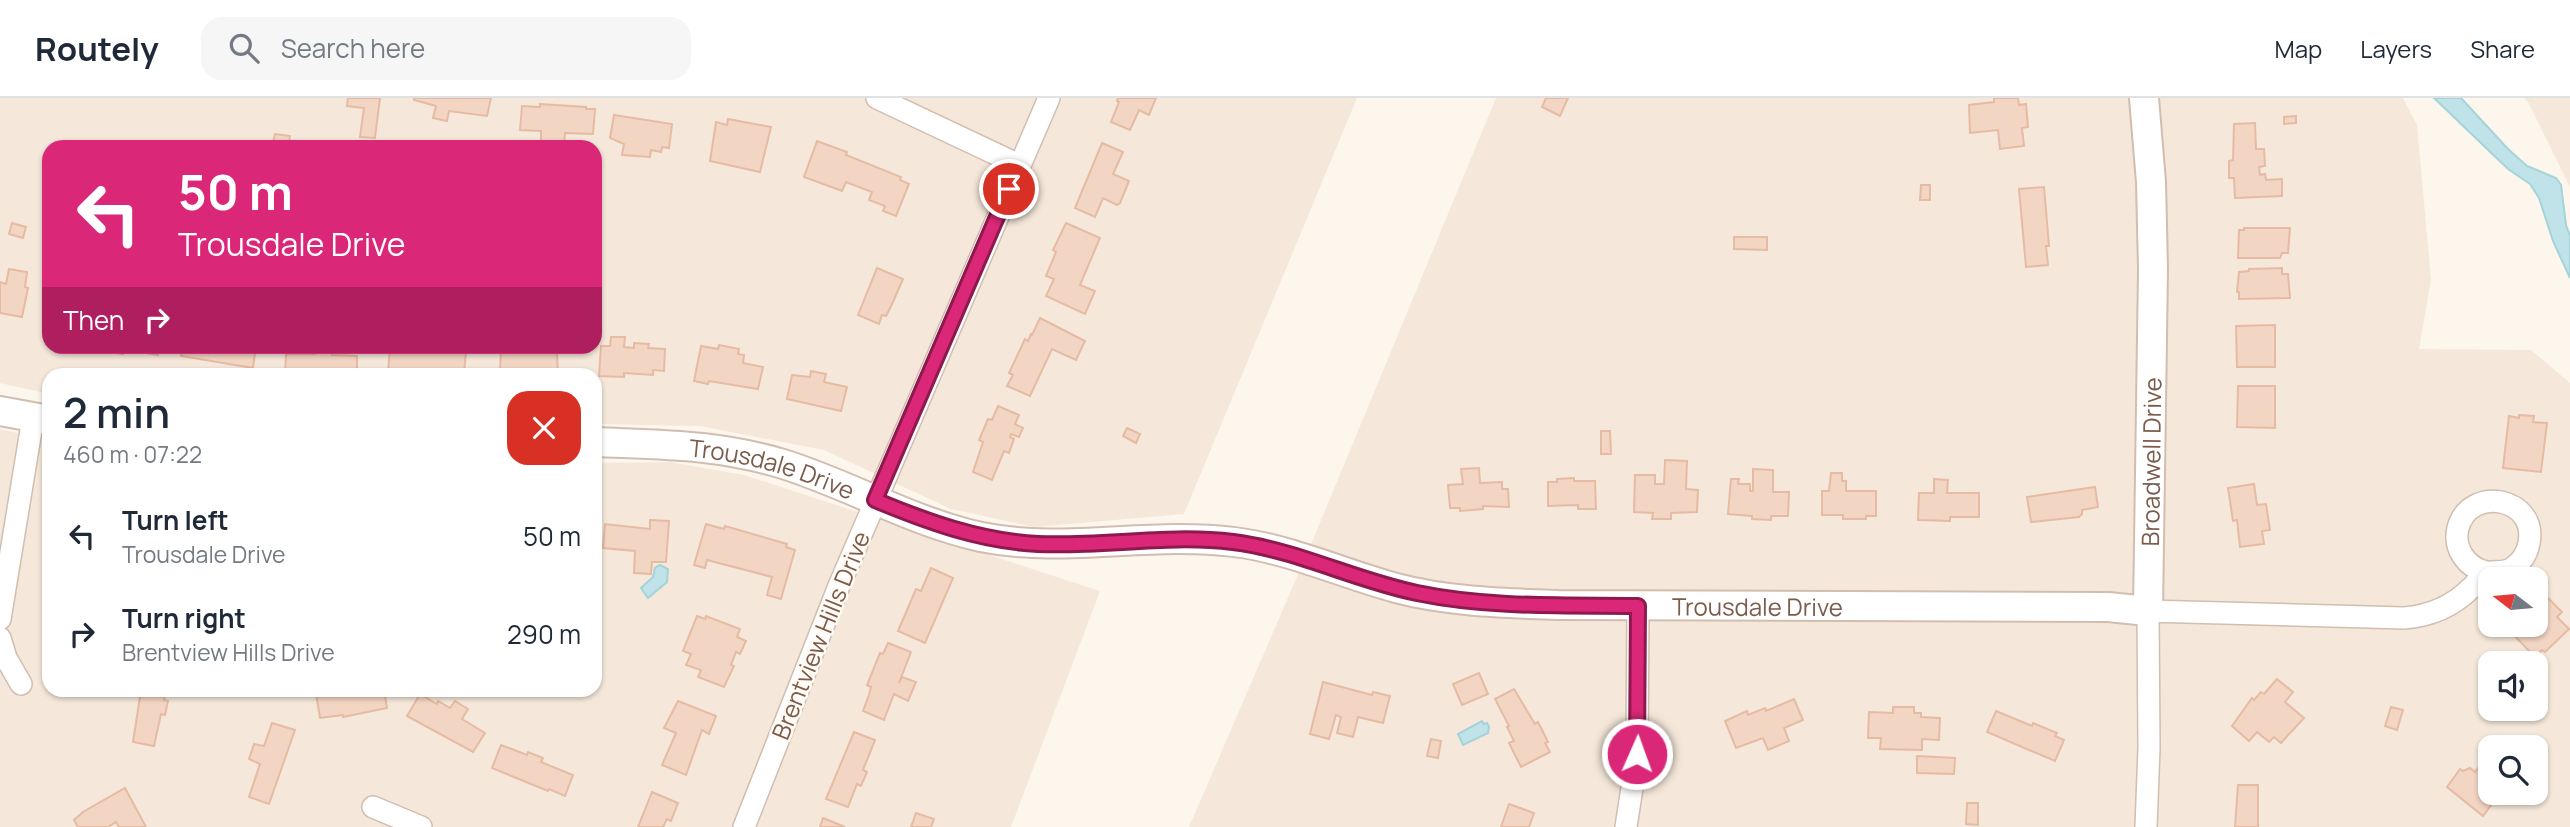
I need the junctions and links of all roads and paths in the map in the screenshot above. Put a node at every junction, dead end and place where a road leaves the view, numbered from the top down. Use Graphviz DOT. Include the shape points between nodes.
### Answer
graph roads {
  1 [pos="877,98"];
  2 [pos="1049,98"];
  3 [pos="2144,98"];
  4 [pos="1020,165"];
  5 [pos="0,411"];
  6 [pos="41,419"];
  7 [pos="602,442"];
  8 [pos="875,500"];
  9 [pos="2478,580"];
  10 [pos="1638,606"];
  11 [pos="2148,611"];
  12 [pos="0,618"];
  13 [pos="0,638"];
  14 [pos="21,684"];
  15 [pos="373,807"];
  16 [pos="421,827"];
  17 [pos="744,827"];
  18 [pos="1626,827"];
  19 [pos="2146,827"];
  1 -- 4 [label="street"];
  2 -- 4 [label="street, Brentview Hills Drive"];
  3 -- 11 [label="street, Broadwell Drive" via="2153,269"];
  4 -- 8 [label="street, Brentview Hills Drive"];
  5 -- 6 [label="street"];
  6 -- 12 [label="street"];
  7 -- 8 [label="street, Trousdale Drive" via="679,444 742,453"];
  8 -- 10 [label="street, Trousdale Drive" via="944,527 995,539 1045,544 1220,540 1271,549 1439,597 1515,604"];
  8 -- 17 [label="street, Brentview Hills Drive"];
  9 -- 11 [label="street" via="2450,605 2413,617"];
  10 -- 11 [label="street, Trousdale Drive" via="2108,607"];
  10 -- 18 [label="street" via="1637,754"];
  11 -- 19 [label="street, Broadwell Drive"];
  13 -- 14 [label="street"];
  15 -- 16 [label="street"];
}
